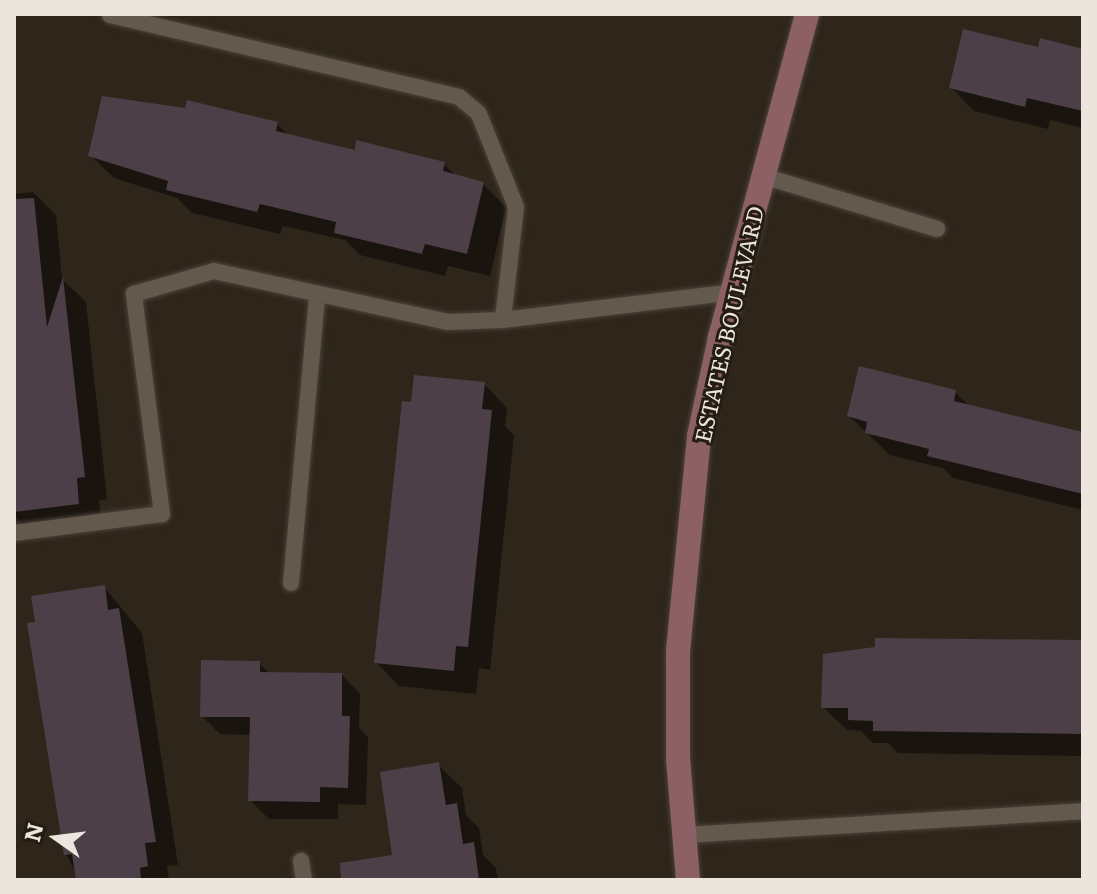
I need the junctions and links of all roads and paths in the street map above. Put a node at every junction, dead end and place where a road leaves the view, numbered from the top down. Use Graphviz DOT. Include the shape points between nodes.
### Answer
graph roads {
  1 [pos="807,14"];
  2 [pos="110,15"];
  3 [pos="763,176"];
  4 [pos="937,229"];
  5 [pos="734,292"];
  6 [pos="317,295"];
  7 [pos="503,320"];
  8 [pos="14,533"];
  9 [pos="291,583"];
  10 [pos="1083,811"];
  11 [pos="684,835"];
  12 [pos="301,861"];
  13 [pos="304,880"];
  14 [pos="688,880"];
  1 -- 3 [label="street, ESTATES BOULEVARD"];
  2 -- 7 [label="lane" via="459,97 479,114 516,207"];
  3 -- 4 [label="lane"];
  3 -- 5 [label="street, ESTATES BOULEVARD"];
  5 -- 7 [label="lane"];
  5 -- 11 [label="street, ESTATES BOULEVARD" via="699,436 685,543 678,651"];
  6 -- 7 [label="lane" via="447,322"];
  6 -- 8 [label="lane" via="214,271 134,294 162,514"];
  6 -- 9 [label="lane"];
  10 -- 11 [label="lane"];
  11 -- 14 [label="street, ESTATES BOULEVARD"];
  12 -- 13 [label="lane"];
}
